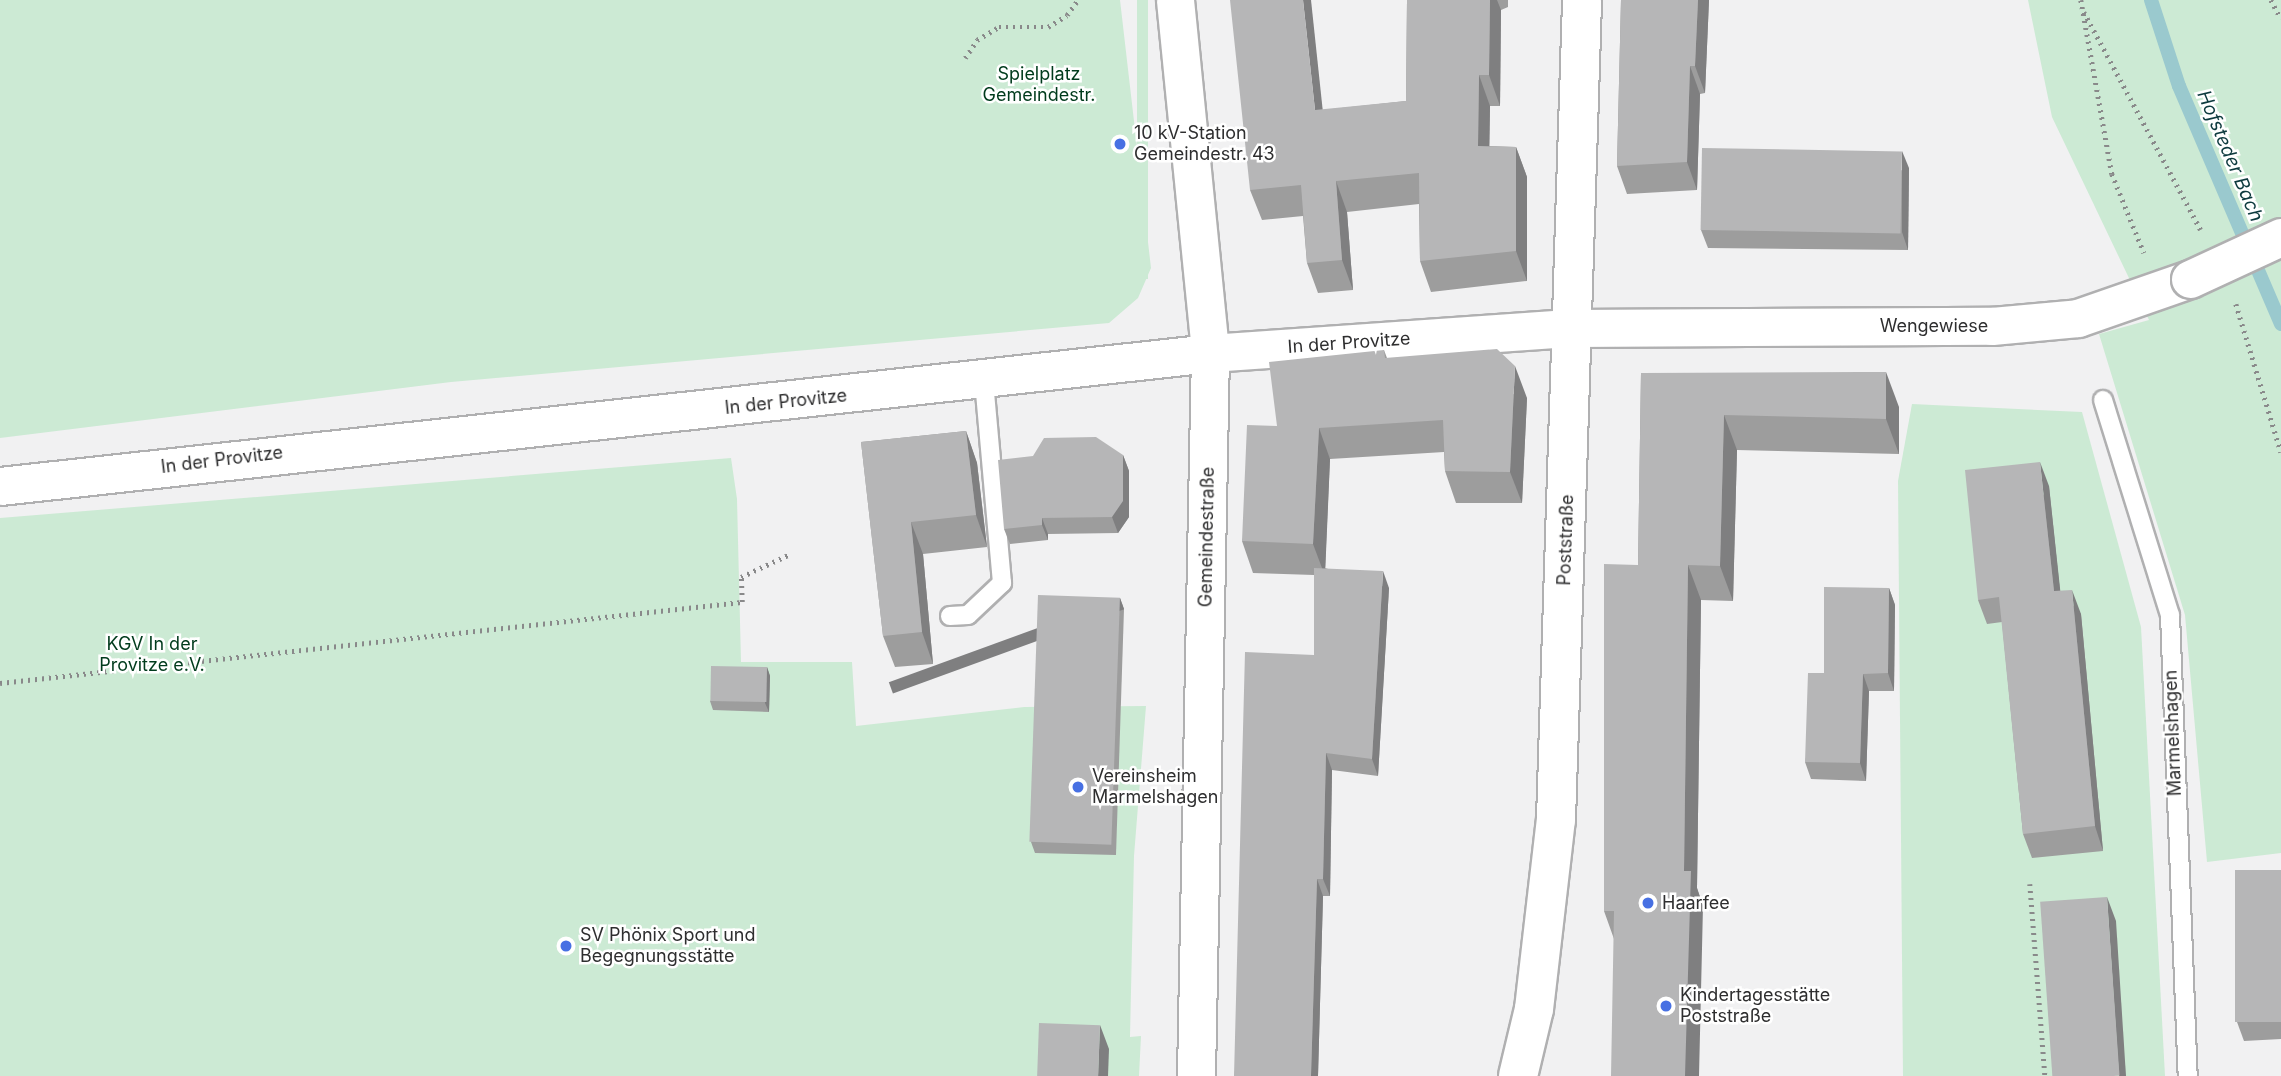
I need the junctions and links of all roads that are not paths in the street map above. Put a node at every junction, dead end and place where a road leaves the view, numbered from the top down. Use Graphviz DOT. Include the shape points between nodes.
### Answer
graph roads {
  1 [pos="1175,0"];
  2 [pos="1581,0"];
  3 [pos="2281,237"];
  4 [pos="1572,328"];
  5 [pos="1210,354"];
  6 [pos="984,381"];
  7 [pos="2103,400"];
  8 [pos="0,486"];
  9 [pos="950,617"];
  10 [pos="1196,1076"];
  11 [pos="1518,1076"];
  12 [pos="2188,1076"];
  1 -- 5 [label="street, Gemeindestraße"];
  2 -- 4 [label="street, Poststraße"];
  3 -- 4 [label="street, Wengewiese, bridge" via="2175,285 2078,318 1992,326"];
  4 -- 5 [label="street, In der Provitze"];
  4 -- 11 [label="street, Poststraße" via="1553,858 1534,1009"];
  5 -- 6 [label="street, In der Provitze"];
  5 -- 10 [label="street, Gemeindestraße"];
  6 -- 8 [label="street, In der Provitze"];
  6 -- 9 [label="lane" via="1002,583 968,615"];
  7 -- 12 [label="lane, Marmelshagen" via="2170,615"];
}
